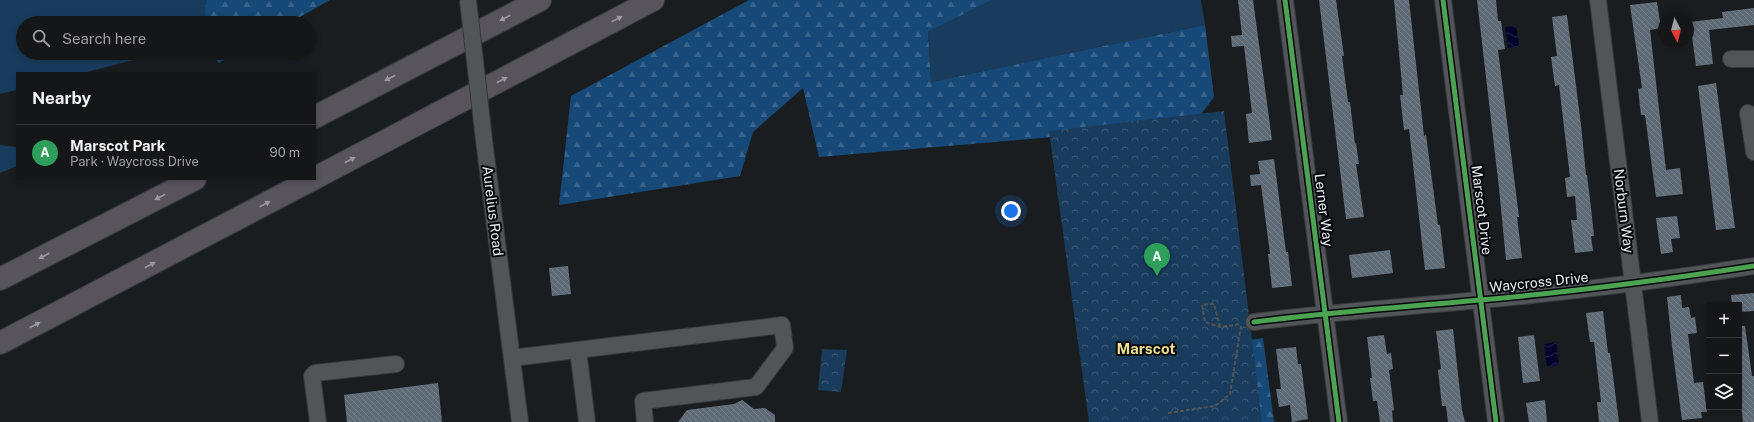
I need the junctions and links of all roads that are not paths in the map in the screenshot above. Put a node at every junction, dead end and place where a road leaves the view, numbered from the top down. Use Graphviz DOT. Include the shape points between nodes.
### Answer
graph roads {
  1 [pos="468,0"];
  2 [pos="540,0"];
  3 [pos="653,0"];
  4 [pos="1285,0"];
  5 [pos="1443,0"];
  6 [pos="1598,0"];
  7 [pos="1731,59"];
  8 [pos="1754,59"];
  9 [pos="1748,113"];
  10 [pos="316,116"];
  11 [pos="1754,152"];
  12 [pos="316,177"];
  13 [pos="193,180"];
  14 [pos="310,180"];
  15 [pos="1754,266"];
  16 [pos="0,279"];
  17 [pos="1634,284"];
  18 [pos="1481,300"];
  19 [pos="1325,313"];
  20 [pos="1248,323"];
  21 [pos="0,343"];
  22 [pos="578,350"];
  23 [pos="512,358"];
  24 [pos="396,364"];
  25 [pos="318,422"];
  26 [pos="520,422"];
  27 [pos="587,422"];
  28 [pos="645,422"];
  29 [pos="1339,422"];
  30 [pos="1496,422"];
  31 [pos="1650,422"];
  1 -- 23 [label="street, Aurelius Road, bridge"];
  2 -- 10 [label="highway, one-way"];
  12 -- 3 [label="highway, one-way"];
  4 -- 19 [label="street, Lerner Way"];
  5 -- 18 [label="street, Marscot Drive"];
  6 -- 17 [label="street, Norburn Way"];
  7 -- 8 [label="street"];
  9 -- 11 [label="street"];
  13 -- 16 [label="highway, one-way"];
  21 -- 14 [label="highway, one-way"];
  15 -- 17 [label="street, Waycross Drive"];
  17 -- 18 [label="street, Waycross Drive"];
  17 -- 31 [label="street, Norburn Way"];
  18 -- 19 [label="street, Waycross Drive"];
  18 -- 30 [label="street, Marscot Drive"];
  19 -- 20 [label="street, Waycross Drive"];
  19 -- 29 [label="street, Lerner Way"];
  22 -- 23 [label="street"];
  22 -- 27 [label="street"];
  22 -- 28 [label="street" via="782,325 785,348 756,387 643,401"];
  23 -- 26 [label="street, Aurelius Road"];
  24 -- 25 [label="street" via="315,373 312,376"];
}
